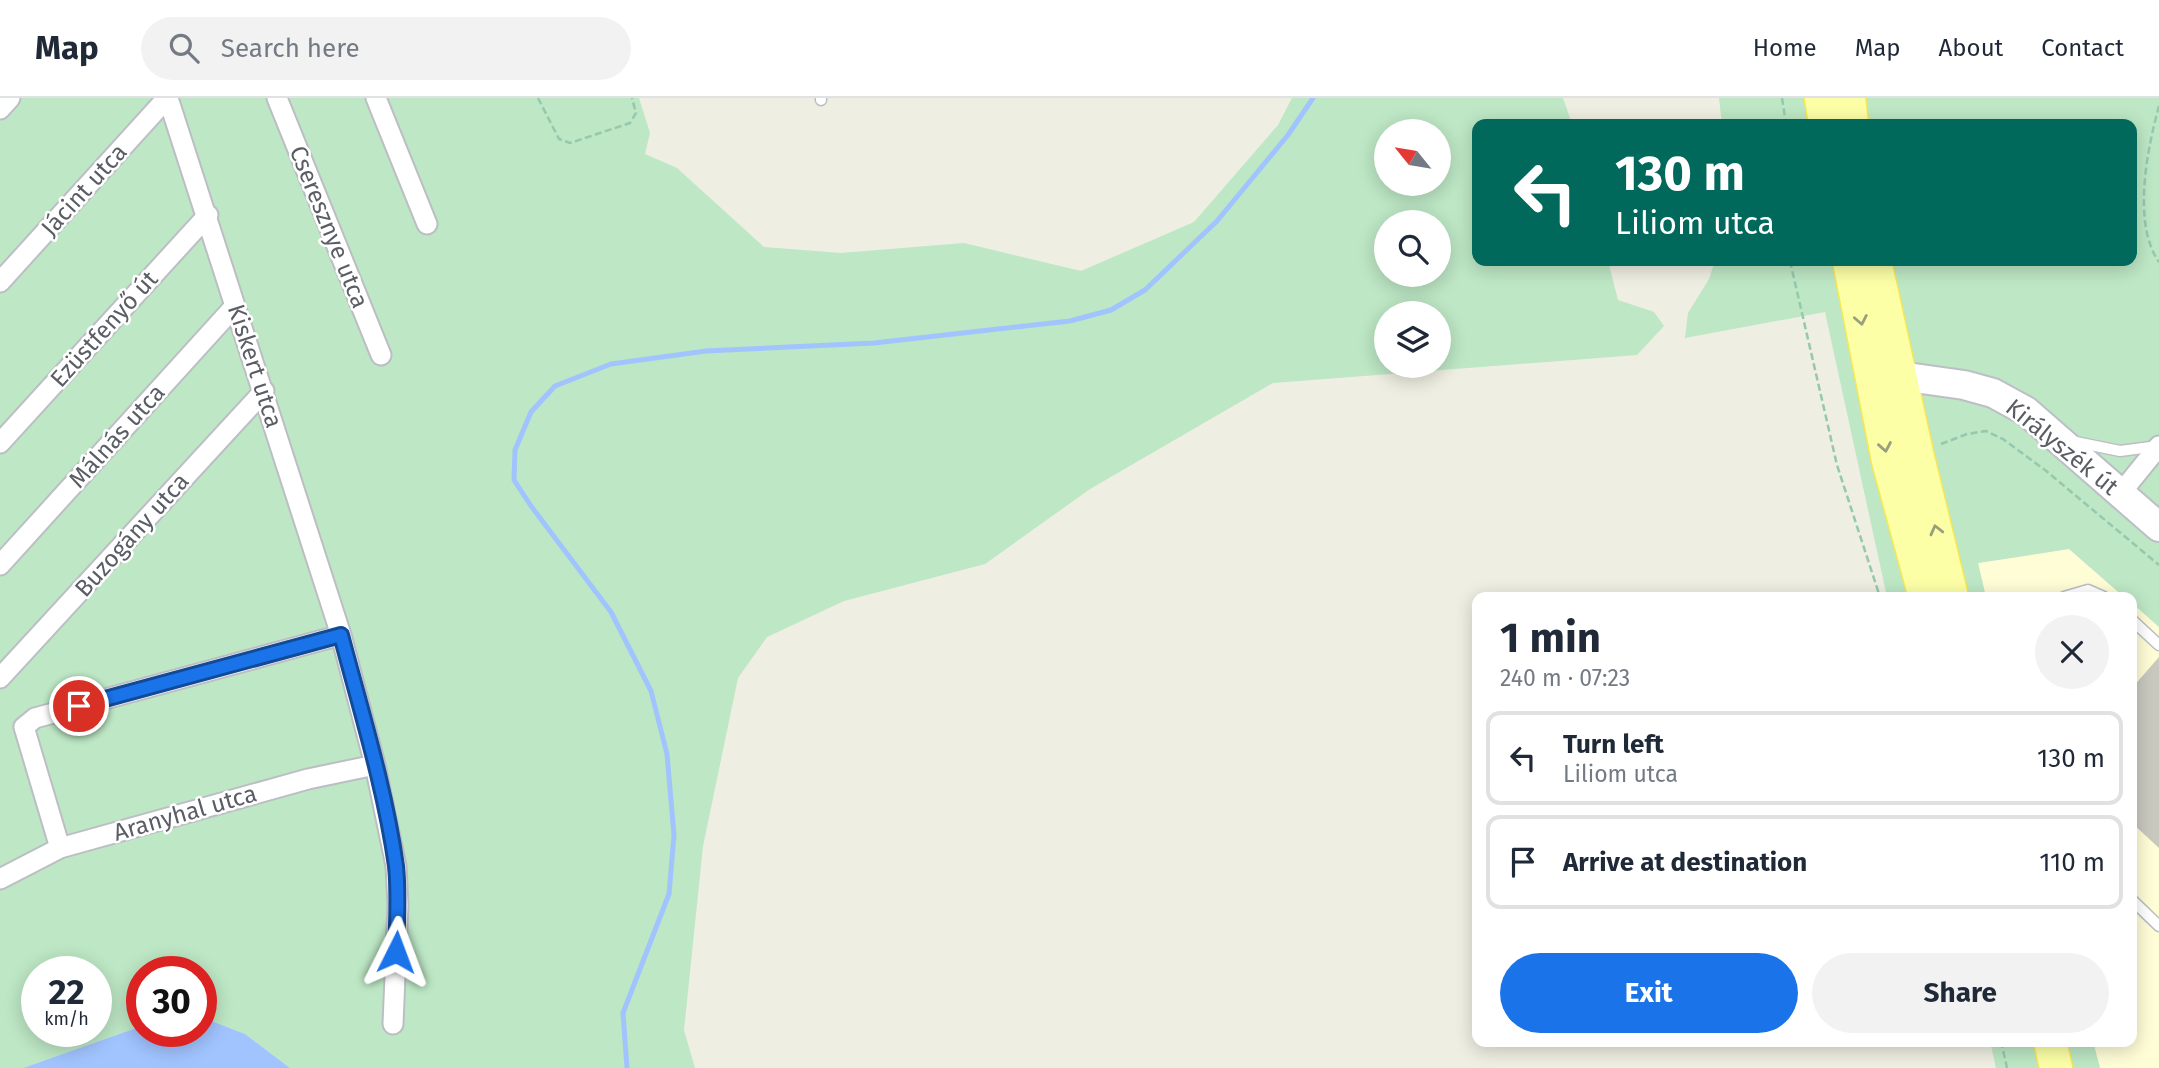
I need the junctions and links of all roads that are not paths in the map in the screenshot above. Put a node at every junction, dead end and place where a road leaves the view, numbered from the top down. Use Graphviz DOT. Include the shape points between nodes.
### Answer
graph roads {
  1 [pos="10,98"];
  2 [pos="168,98"];
  3 [pos="277,98"];
  4 [pos="376,98"];
  5 [pos="1821,98"];
  6 [pos="1849,98"];
  7 [pos="0,109"];
  8 [pos="1824,119"];
  9 [pos="1851,119"];
  10 [pos="208,215"];
  11 [pos="427,224"];
  12 [pos="1851,266"];
  13 [pos="1875,266"];
  14 [pos="0,282"];
  15 [pos="234,307"];
  16 [pos="381,355"];
  17 [pos="1886,378"];
  18 [pos="264,391"];
  19 [pos="2049,433"];
  20 [pos="0,443"];
  21 [pos="2159,446"];
  22 [pos="2120,495"];
  23 [pos="2159,527"];
  24 [pos="0,565"];
  25 [pos="1924,592"];
  26 [pos="1951,592"];
  27 [pos="2137,626"];
  28 [pos="341,635"];
  29 [pos="2159,645"];
  30 [pos="0,678"];
  31 [pos="375,765"];
  32 [pos="60,848"];
  33 [pos="0,879"];
  34 [pos="2137,905"];
  35 [pos="2159,926"];
  36 [pos="393,1024"];
  37 [pos="2051,1047"];
  38 [pos="2056,1068"];
  1 -- 7 [label="street"];
  2 -- 10 [label="street, Kiskert utca"];
  2 -- 14 [label="street, Jácint utca"];
  3 -- 16 [label="street, Cseresznye utca"];
  4 -- 11 [label="street"];
  5 -- 8 [label="main road"];
  6 -- 9 [label="main road"];
  10 -- 15 [label="street, Kiskert utca"];
  10 -- 20 [label="street, Ezüstfenyő út"];
  12 -- 17 [label="main road, one-way"];
  13 -- 17 [label="main road"];
  15 -- 18 [label="street, Kiskert utca"];
  15 -- 24 [label="street, Málnás utca"];
  17 -- 19 [label="street, Királyszék út" via="1964,384 1993,393 2026,411"];
  17 -- 25 [label="main road, one-way" via="1888,461"];
  26 -- 17 [label="main road, one-way" via="1917,453"];
  18 -- 28 [label="street, Kiskert utca"];
  18 -- 30 [label="street, Buzogány utca"];
  19 -- 21 [label="lane" via="2120,451"];
  19 -- 22 [label="street, Királyszék út"];
  21 -- 22 [label="street"];
  22 -- 23 [label="street, Királyszék út"];
  27 -- 29 [label="lane"];
  28 -- 31 [label="street, Kiskert utca"];
  28 -- 32 [label="street" via="35,718 24,727"];
  31 -- 32 [label="street, Aranyhal utca" via="308,779"];
  31 -- 36 [label="street, Kiskert utca" via="396,866"];
  32 -- 33 [label="street, Aranyhal utca"];
  34 -- 35 [label="lane"];
  37 -- 38 [label="main road"];
}
